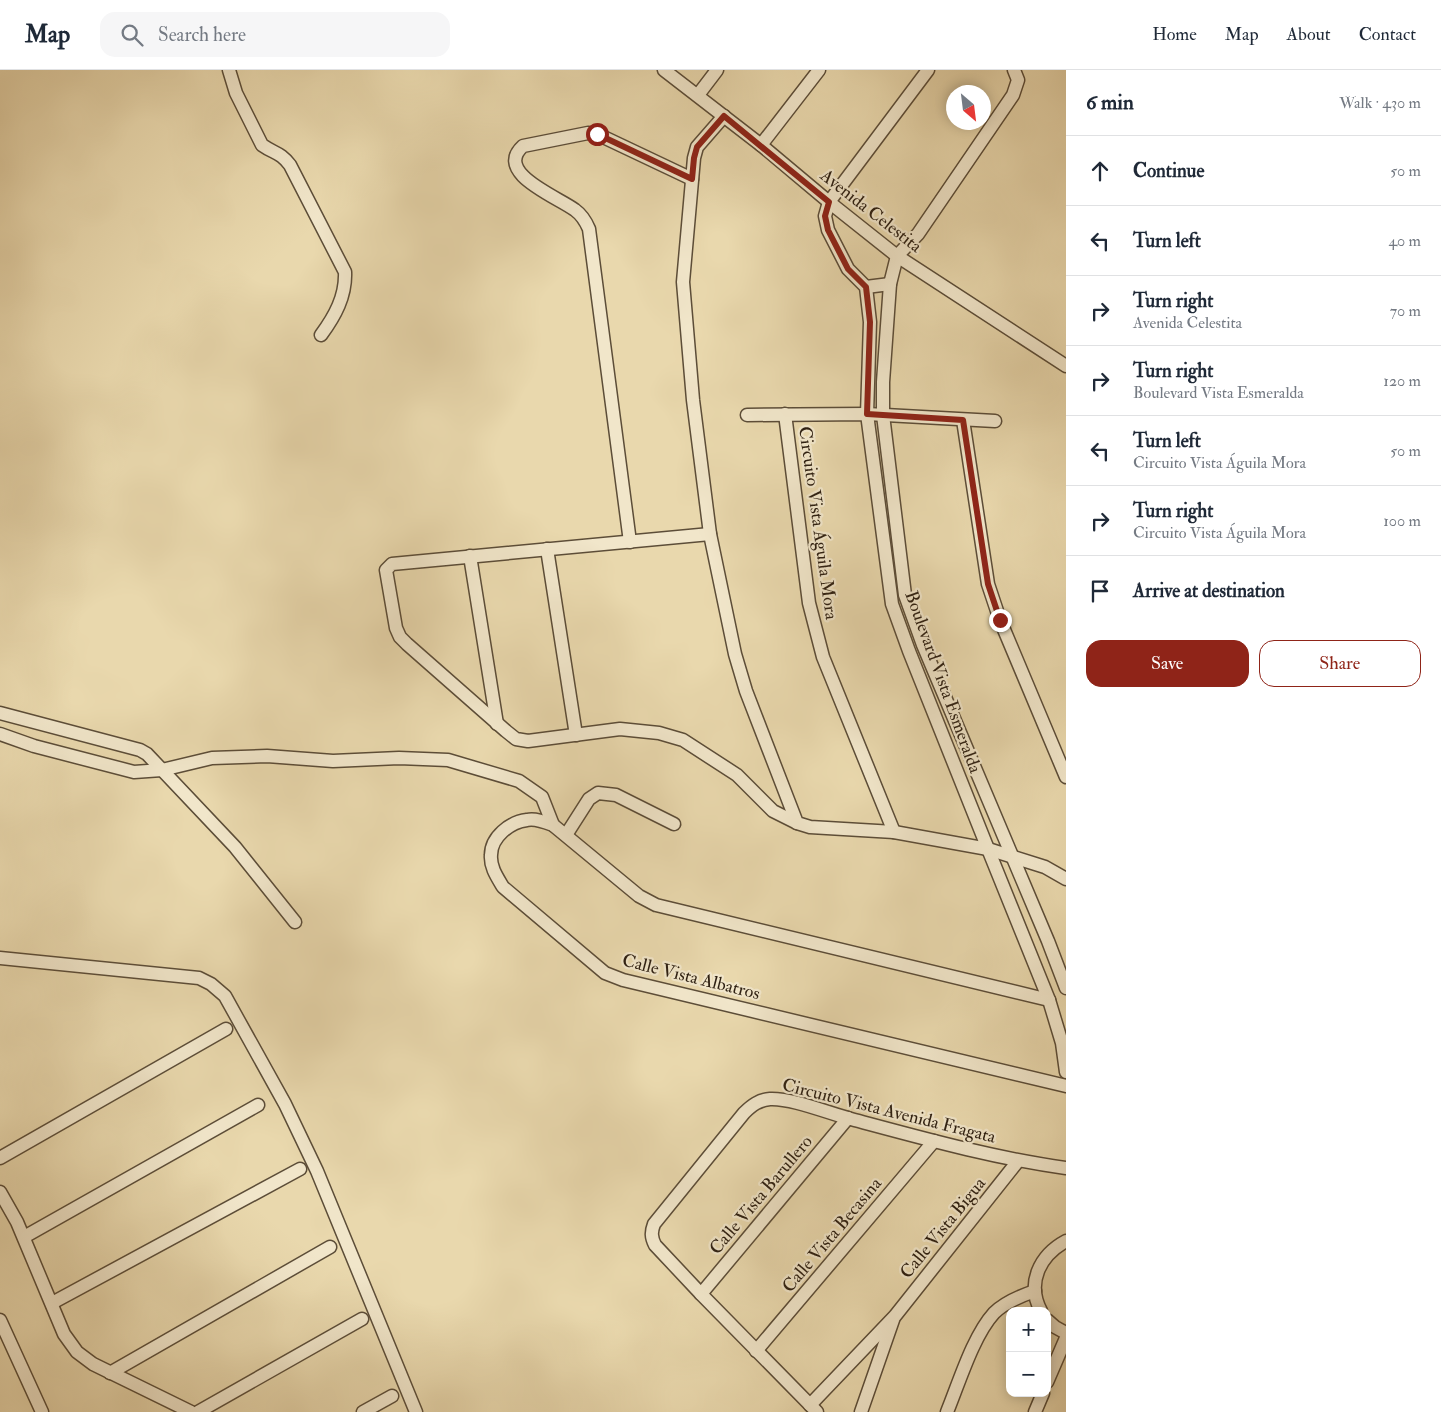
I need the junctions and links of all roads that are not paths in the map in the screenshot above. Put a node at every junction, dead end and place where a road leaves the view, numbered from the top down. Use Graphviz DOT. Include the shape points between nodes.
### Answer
graph roads {
  1 [pos="229,70"];
  2 [pos="664,70"];
  3 [pos="717,70"];
  4 [pos="819,70"];
  5 [pos="928,70"];
  6 [pos="1014,70"];
  7 [pos="698,95"];
  8 [pos="724,116"];
  9 [pos="762,145"];
  10 [pos="692,179"];
  11 [pos="829,202"];
  12 [pos="898,256"];
  13 [pos="890,284"];
  14 [pos="866,287"];
  15 [pos="321,335"];
  16 [pos="1066,366"];
  17 [pos="785,414"];
  18 [pos="867,414"];
  19 [pos="747,415"];
  20 [pos="883,415"];
  21 [pos="963,420"];
  22 [pos="995,421"];
  23 [pos="710,534"];
  24 [pos="630,542"];
  25 [pos="547,549"];
  26 [pos="470,556"];
  27 [pos="0,713"];
  28 [pos="497,724"];
  29 [pos="0,734"];
  30 [pos="576,735"];
  31 [pos="162,770"];
  32 [pos="1066,777"];
  33 [pos="797,823"];
  34 [pos="674,824"];
  35 [pos="553,825"];
  36 [pos="894,832"];
  37 [pos="566,835"];
  38 [pos="988,850"];
  39 [pos="1012,856"];
  40 [pos="1066,879"];
  41 [pos="295,922"];
  42 [pos="0,958"];
  43 [pos="1066,988"];
  44 [pos="1049,1000"];
  45 [pos="226,1029"];
  46 [pos="1066,1072"];
  47 [pos="1066,1086"];
  48 [pos="258,1105"];
  49 [pos="848,1118"];
  50 [pos="934,1140"];
  51 [pos="0,1158"];
  52 [pos="1018,1162"];
  53 [pos="1066,1168"];
  54 [pos="300,1169"];
  55 [pos="0,1192"];
  56 [pos="24,1237"];
  57 [pos="1066,1241"];
  58 [pos="330,1247"];
  59 [pos="1035,1291"];
  60 [pos="701,1294"];
  61 [pos="52,1303"];
  62 [pos="1039,1307"];
  63 [pos="894,1316"];
  64 [pos="362,1319"];
  65 [pos="0,1320"];
  66 [pos="1051,1324"];
  67 [pos="1066,1333"];
  68 [pos="1066,1338"];
  69 [pos="756,1351"];
  70 [pos="110,1372"];
  71 [pos="1051,1373"];
  72 [pos="392,1396"];
  73 [pos="1041,1397"];
  74 [pos="814,1408"];
  75 [pos="42,1412"];
  76 [pos="191,1412"];
  77 [pos="198,1412"];
  78 [pos="363,1412"];
  79 [pos="416,1412"];
  80 [pos="861,1412"];
  81 [pos="947,1412"];
  82 [pos="1035,1412"];
  1 -- 15 [label="street" via="236,93 262,145 279,153 290,165 345,272 346,285 342,297"];
  2 -- 7 [label="street, Avenida Celestita"];
  3 -- 7 [label="street"];
  4 -- 9 [label="street"];
  5 -- 11 [label="street"];
  6 -- 12 [label="street" via="1018,80 1013,95 918,234"];
  7 -- 8 [label="street, Avenida Celestita"];
  8 -- 9 [label="street, Avenida Celestita"];
  8 -- 10 [label="street" via="697,147"];
  9 -- 11 [label="street, Avenida Celestita"];
  10 -- 23 [label="street" via="683,282 693,400"];
  10 -- 24 [label="street" via="597,134 588,133 523,146 516,152 514,160 524,178 577,211 589,229"];
  11 -- 12 [label="street, Avenida Celestita"];
  11 -- 14 [label="street" via="825,216 828,230 848,269"];
  12 -- 13 [label="street, Boulevard Vista Esmeralda"];
  12 -- 16 [label="street, Avenida Celestita"];
  13 -- 14 [label="street"];
  13 -- 20 [label="street, Boulevard Vista Esmeralda"];
  14 -- 18 [label="street, Boulevard Vista Esmeralda" via="870,322"];
  17 -- 18 [label="street, Circuito Vista Águila Mora"];
  17 -- 19 [label="street, Circuito Vista Águila Mora"];
  17 -- 36 [label="street, Circuito Vista Águila Mora" via="809,603 823,656"];
  18 -- 20 [label="street, Circuito Vista Águila Mora"];
  18 -- 38 [label="street, Boulevard Vista Esmeralda" via="892,604"];
  20 -- 21 [label="street, Circuito Vista Águila Mora"];
  20 -- 39 [label="street, Boulevard Vista Esmeralda" via="905,595 923,646"];
  21 -- 22 [label="street, Circuito Vista Águila Mora"];
  21 -- 32 [label="street" via="988,584"];
  23 -- 24 [label="street"];
  23 -- 33 [label="street" via="746,691"];
  24 -- 25 [label="street"];
  25 -- 26 [label="street"];
  25 -- 30 [label="street"];
  26 -- 28 [label="street"];
  26 -- 28 [label="street" via="392,564 386,570 400,637"];
  27 -- 31 [label="street" via="140,750"];
  28 -- 30 [label="street" via="516,739 528,741"];
  29 -- 31 [label="street" via="117,769 134,772"];
  30 -- 33 [label="street" via="620,729 683,740 737,775 773,811"];
  31 -- 35 [label="street" via="212,758 267,756 333,761 448,760 519,781 542,797"];
  31 -- 41 [label="street" via="235,847"];
  33 -- 36 [label="street" via="810,827"];
  34 -- 37 [label="street" via="616,795 598,793 589,798"];
  35 -- 37 [label="street, Calle Vista Albatros"];
  35 -- 47 [label="street, Calle Vista Albatros" via="528,819 503,831 494,841 490,854 493,869 503,887 605,973"];
  36 -- 38 [label="street"];
  37 -- 44 [label="street, Calle Vista Albatros" via="639,896 656,905"];
  38 -- 39 [label="street"];
  38 -- 44 [label="street, Boulevard Vista Esmeralda"];
  39 -- 40 [label="street" via="1045,867"];
  39 -- 43 [label="street, Boulevard Vista Esmeralda"];
  42 -- 79 [label="street" via="199,978 224,996 285,1104 317,1171"];
  44 -- 46 [label="street, Boulevard Vista Esmeralda" via="1062,1043"];
  45 -- 51 [label="street"];
  48 -- 56 [label="street"];
  49 -- 50 [label="street, Circuito Vista Avenida Fragata"];
  49 -- 60 [label="street, Calle Vista Barullero"];
  49 -- 60 [label="street, Circuito Vista Avenida Fragata" via="785,1100 770,1099 760,1101 744,1113 654,1224 651,1232 655,1245"];
  50 -- 52 [label="street, Circuito Vista Avenida Fragata"];
  50 -- 69 [label="street, Calle Vista Becasina"];
  52 -- 53 [label="street, Circuito Vista Avenida Fragata"];
  52 -- 63 [label="street, Calle Vista Bigua"];
  54 -- 61 [label="street"];
  55 -- 56 [label="street"];
  56 -- 61 [label="street"];
  57 -- 59 [label="street" via="1042,1261"];
  58 -- 70 [label="street"];
  59 -- 62 [label="street"];
  59 -- 81 [label="street" via="1013,1299 994,1313 977,1339"];
  60 -- 69 [label="street, Circuito Vista Avenida Fragata"];
  61 -- 70 [label="street" via="64,1334 77,1352"];
  63 -- 74 [label="street, Calle Vista Bigua"];
  63 -- 80 [label="street, Calle Vista Bigua"];
  64 -- 77 [label="street"];
  65 -- 75 [label="street"];
  66 -- 67 [label="street"];
  68 -- 71 [label="street"];
  69 -- 74 [label="street, Circuito Vista Avenida Fragata"];
  70 -- 76 [label="street"];
  72 -- 78 [label="street"];
  73 -- 82 [label="street"];
}
